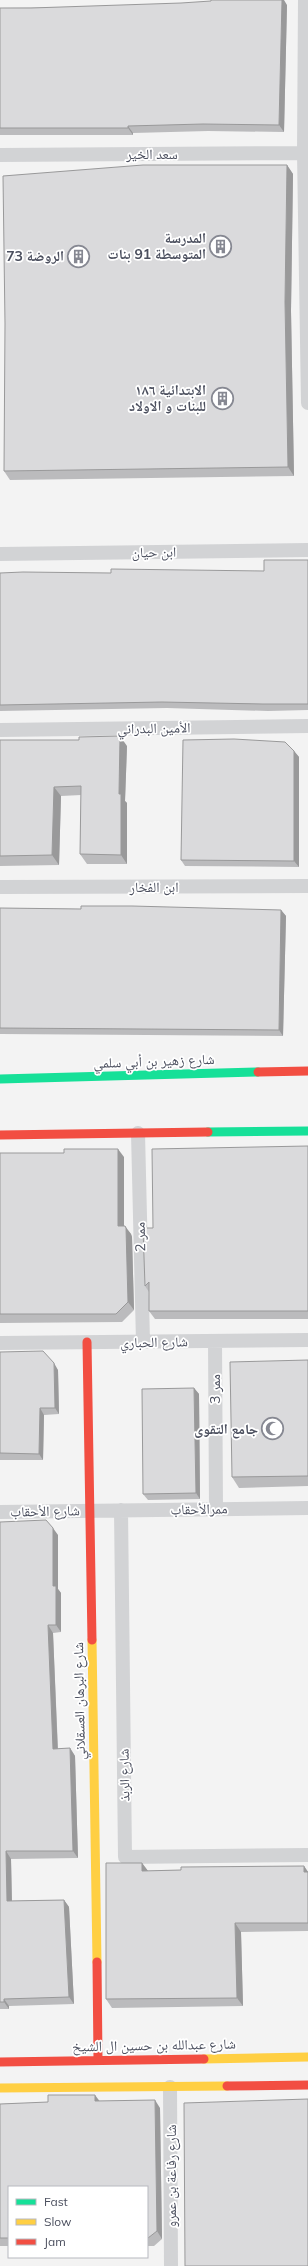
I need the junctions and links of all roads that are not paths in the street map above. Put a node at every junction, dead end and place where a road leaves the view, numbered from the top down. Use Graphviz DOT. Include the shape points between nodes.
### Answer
graph roads {
  1 [pos="305,0"];
  2 [pos="307,47"];
  3 [pos="304,153"];
  4 [pos="0,155"];
  5 [pos="308,403"];
  6 [pos="308,550"];
  7 [pos="0,554"];
  8 [pos="308,726"];
  9 [pos="0,730"];
  10 [pos="308,886"];
  11 [pos="0,887"];
  12 [pos="308,1071"];
  13 [pos="0,1079"];
  14 [pos="308,1131"];
  15 [pos="138,1133"];
  16 [pos="0,1135"];
  17 [pos="308,1340"];
  18 [pos="215,1341"];
  19 [pos="87,1342"];
  20 [pos="142,1342"];
  21 [pos="0,1343"];
  22 [pos="308,1508"];
  23 [pos="216,1509"];
  24 [pos="91,1510"];
  25 [pos="122,1510"];
  26 [pos="0,1512"];
  27 [pos="308,1855"];
  28 [pos="308,2057"];
  29 [pos="98,2060"];
  30 [pos="0,2062"];
  31 [pos="308,2085"];
  32 [pos="170,2087"];
  33 [pos="0,2088"];
  34 [pos="171,2266"];
  1 -- 2 [label="street"];
  2 -- 3 [label="street"];
  3 -- 4 [label="street, سعد الخير"];
  3 -- 5 [label="street"];
  6 -- 7 [label="street, ابن حيان"];
  8 -- 9 [label="street, الأمين البدراني"];
  10 -- 11 [label="street, ابن الفخار"];
  12 -- 13 [label="street, شارع زهير بن أبي سلمي"];
  14 -- 15 [label="street"];
  15 -- 16 [label="street"];
  15 -- 20 [label="street, ممر 2"];
  17 -- 18 [label="street, شارع الحباري"];
  18 -- 20 [label="street, شارع الحباري"];
  18 -- 23 [label="street, ممر 3"];
  19 -- 20 [label="street, شارع الحباري"];
  19 -- 21 [label="street, شارع الحباري"];
  19 -- 24 [label="street, شارع البرهان العسقلاني"];
  22 -- 23 [label="street, ممرالأحقاب"];
  23 -- 25 [label="street, ممرالأحقاب"];
  24 -- 25 [label="street, ممرالأحقاب"];
  24 -- 26 [label="street, شارع الأحقاب"];
  24 -- 29 [label="street, شارع البرهان العسقلاني"];
  25 -- 27 [label="street, شارع الربذ" via="125,1857"];
  28 -- 29 [label="street, شارع عبدالله بن حسين ال الشيخ"];
  29 -- 30 [label="street, شارع عبدالله بن حسين ال الشيخ"];
  31 -- 32 [label="street"];
  32 -- 33 [label="street"];
  32 -- 34 [label="street, شارع رفاعة بن عمرو"];
}
